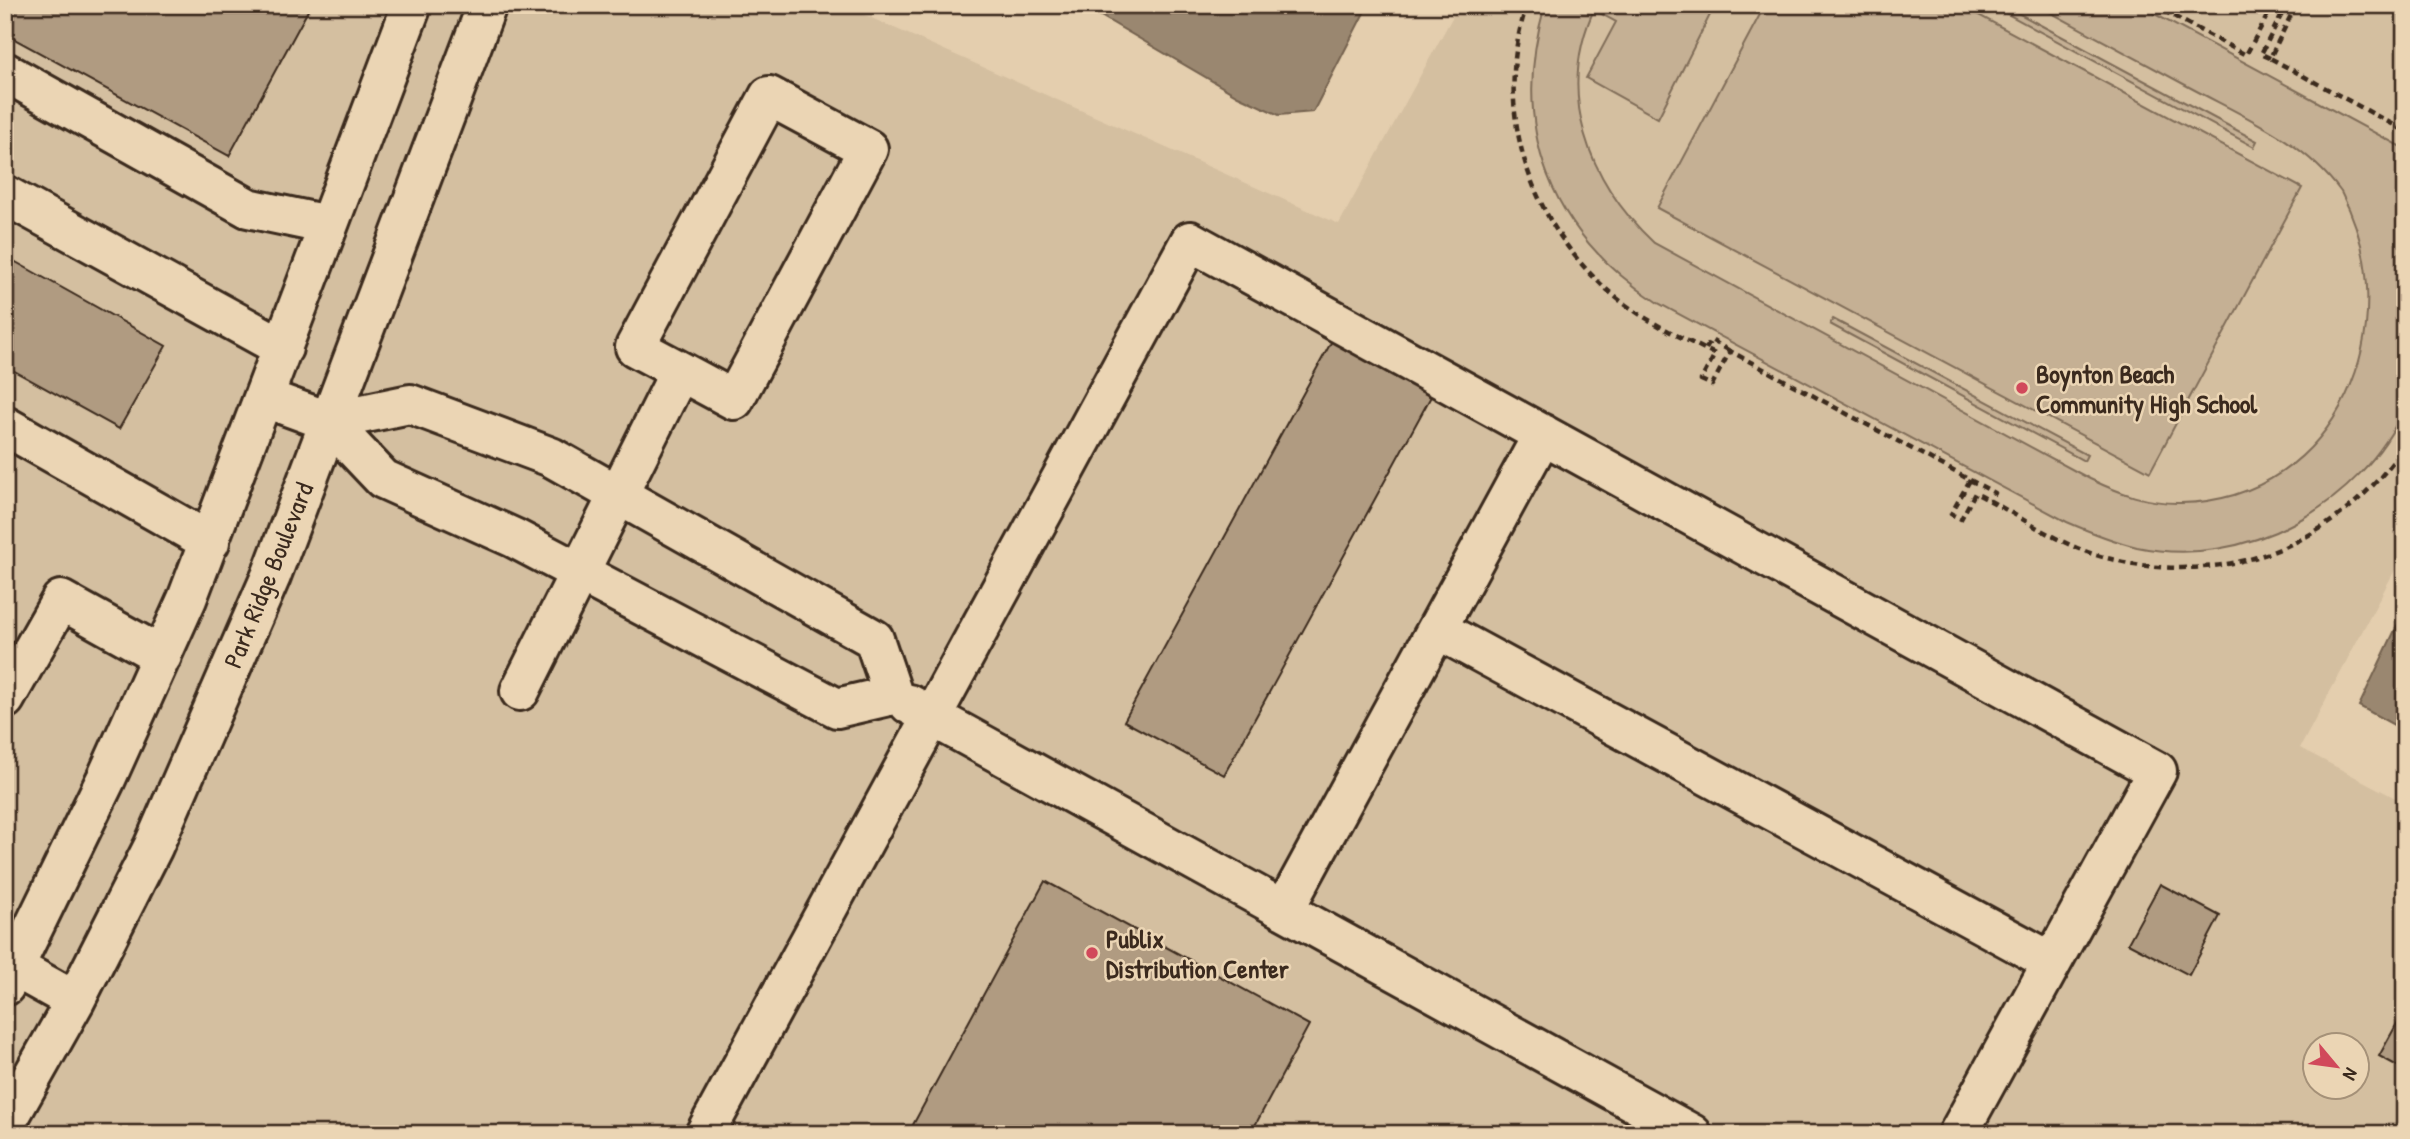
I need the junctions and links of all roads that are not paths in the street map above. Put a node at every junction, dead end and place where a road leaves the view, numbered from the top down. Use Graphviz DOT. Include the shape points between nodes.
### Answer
graph roads {
  1 [pos="412,5"];
  2 [pos="487,5"];
  3 [pos="5,72"];
  4 [pos="5,195"];
  5 [pos="328,225"];
  6 [pos="283,348"];
  7 [pos="680,371"];
  8 [pos="265,398"];
  9 [pos="328,421"];
  10 [pos="5,426"];
  11 [pos="1543,434"];
  12 [pos="619,493"];
  13 [pos="210,542"];
  14 [pos="579,573"];
  15 [pos="1437,629"];
  16 [pos="162,656"];
  17 [pos="520,691"];
  18 [pos="893,695"];
  19 [pos="5,699"];
  20 [pos="931,716"];
  21 [pos="1284,910"];
  22 [pos="2052,962"];
  23 [pos="8,972"];
  24 [pos="75,1001"];
  25 [pos="5,1125"];
  26 [pos="705,1134"];
  27 [pos="1692,1134"];
  28 [pos="1958,1134"];
  1 -- 5 [label="street"];
  2 -- 9 [label="street, Park Ridge Boulevard"];
  3 -- 5 [label="street" via="248,208"];
  4 -- 6 [label="street"];
  5 -- 6 [label="street"];
  6 -- 8 [label="street"];
  7 -- 7 [label="street" via="734,400 868,149 769,96 635,347"];
  7 -- 12 [label="street"];
  8 -- 9 [label="street"];
  8 -- 13 [label="street"];
  9 -- 12 [label="street" via="410,404 551,457"];
  9 -- 14 [label="street" via="383,479"];
  9 -- 24 [label="street, Park Ridge Boulevard" via="271,576 153,847"];
  10 -- 13 [label="street"];
  11 -- 15 [label="street"];
  11 -- 20 [label="street" via="1190,241"];
  11 -- 22 [label="street" via="2157,771"];
  12 -- 14 [label="street"];
  12 -- 18 [label="street" via="874,639"];
  13 -- 16 [label="street"];
  14 -- 17 [label="street"];
  14 -- 18 [label="street" via="837,708"];
  15 -- 21 [label="street"];
  15 -- 22 [label="street"];
  16 -- 19 [label="street" via="61,600"];
  16 -- 23 [label="street" via="106,779"];
  18 -- 20 [label="street"];
  20 -- 21 [label="street"];
  20 -- 26 [label="street"];
  21 -- 27 [label="street"];
  22 -- 28 [label="street"];
  23 -- 24 [label="street"];
  24 -- 25 [label="street, Park Ridge Boulevard"];
}
